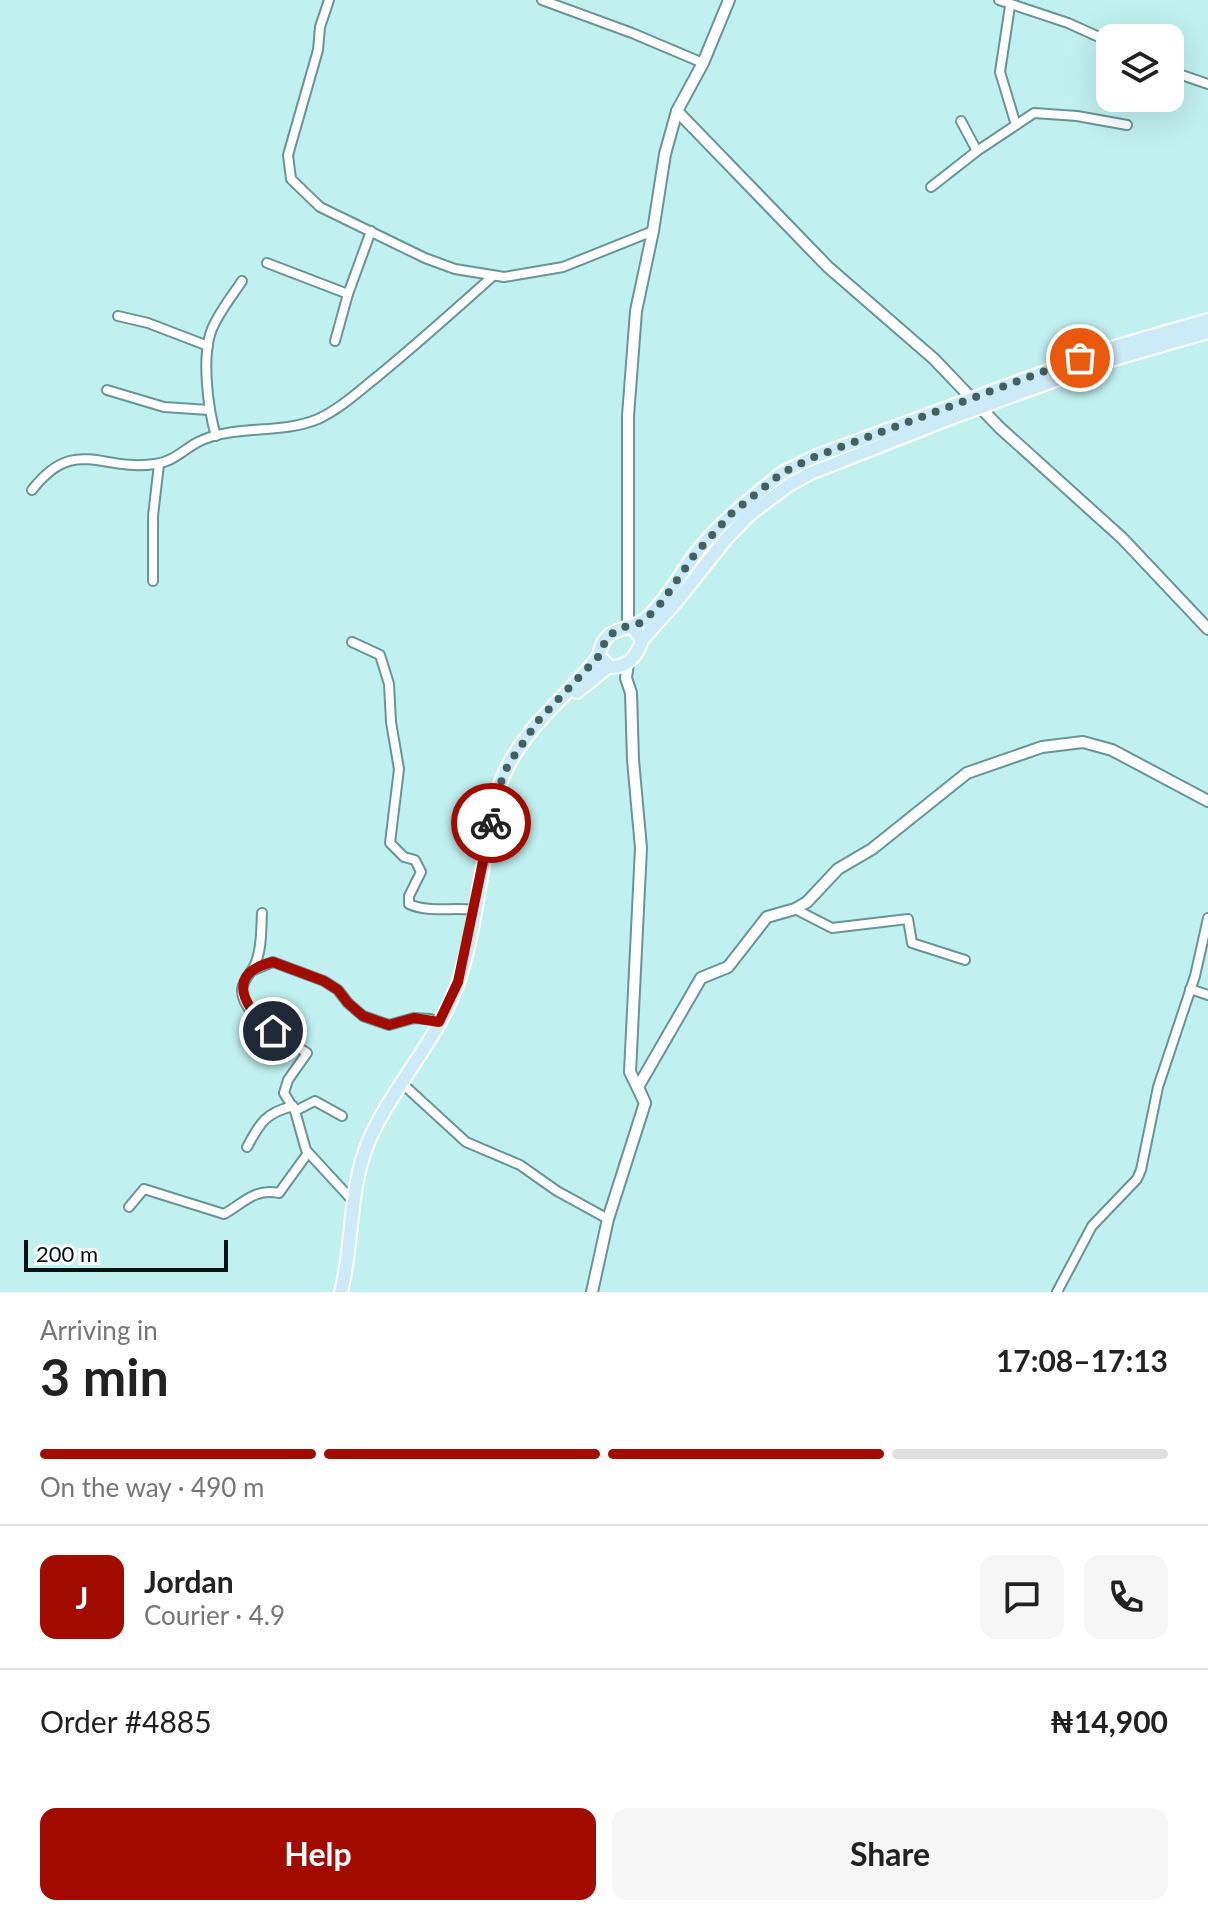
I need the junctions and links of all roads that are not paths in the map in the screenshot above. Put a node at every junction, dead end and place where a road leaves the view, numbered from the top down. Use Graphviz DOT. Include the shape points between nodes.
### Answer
graph roads {
  1 [pos="329,0"];
  2 [pos="542,0"];
  3 [pos="729,0"];
  4 [pos="999,0"];
  5 [pos="1010,6"];
  6 [pos="1096,36"];
  7 [pos="703,63"];
  8 [pos="1184,76"];
  9 [pos="1208,84"];
  10 [pos="677,111"];
  11 [pos="961,121"];
  12 [pos="1016,125"];
  13 [pos="1127,125"];
  14 [pos="977,151"];
  15 [pos="931,187"];
  16 [pos="371,231"];
  17 [pos="653,231"];
  18 [pos="267,263"];
  19 [pos="493,276"];
  20 [pos="242,281"];
  21 [pos="348,294"];
  22 [pos="118,316"];
  23 [pos="1208,320"];
  24 [pos="1208,332"];
  25 [pos="335,341"];
  26 [pos="208,346"];
  27 [pos="1109,354"];
  28 [pos="107,390"];
  29 [pos="209,410"];
  30 [pos="216,436"];
  31 [pos="159,464"];
  32 [pos="786,479"];
  33 [pos="32,490"];
  34 [pos="153,581"];
  35 [pos="629,612"];
  36 [pos="630,626"];
  37 [pos="1208,627"];
  38 [pos="611,633"];
  39 [pos="642,640"];
  40 [pos="352,642"];
  41 [pos="613,663"];
  42 [pos="1208,801"];
  43 [pos="795,909"];
  44 [pos="474,910"];
  45 [pos="262,913"];
  46 [pos="1208,918"];
  47 [pos="1205,943"];
  48 [pos="965,960"];
  49 [pos="250,973"];
  50 [pos="1190,989"];
  51 [pos="1208,995"];
  52 [pos="439,1022"];
  53 [pos="406,1087"];
  54 [pos="645,1103"];
  55 [pos="294,1109"];
  56 [pos="342,1116"];
  57 [pos="247,1147"];
  58 [pos="308,1153"];
  59 [pos="352,1200"];
  60 [pos="129,1207"];
  61 [pos="608,1219"];
  62 [pos="341,1292"];
  63 [pos="349,1292"];
  64 [pos="592,1292"];
  65 [pos="1057,1292"];
  1 -- 16 [label="street" via="288,168 291,179 320,207"];
  2 -- 7 [label="street"];
  3 -- 7 [label="street"];
  4 -- 5 [label="street"];
  5 -- 6 [label="street"];
  5 -- 12 [label="street" via="1000,72"];
  7 -- 10 [label="street"];
  8 -- 9 [label="street"];
  10 -- 17 [label="street"];
  10 -- 37 [label="street" via="828,267 934,359"];
  11 -- 14 [label="street"];
  12 -- 13 [label="street" via="1034,113"];
  12 -- 14 [label="street"];
  14 -- 15 [label="street"];
  16 -- 19 [label="street" via="440,264"];
  16 -- 21 [label="street"];
  17 -- 19 [label="street" via="563,267"];
  17 -- 35 [label="street" via="631,362"];
  18 -- 21 [label="street"];
  19 -- 30 [label="street" via="334,410 296,425"];
  20 -- 26 [label="street" via="211,330"];
  21 -- 25 [label="street"];
  22 -- 26 [label="street"];
  23 -- 27 [label="main road"];
  24 -- 27 [label="main road"];
  26 -- 29 [label="street"];
  27 -- 32 [label="main road, bridge" via="814,457"];
  28 -- 29 [label="street" via="164,407"];
  29 -- 30 [label="street"];
  30 -- 31 [label="street"];
  31 -- 33 [label="street" via="68,460"];
  31 -- 34 [label="street"];
  32 -- 36 [label="main road" via="732,513 662,602"];
  32 -- 39 [label="main road" via="726,539"];
  35 -- 36 [label="street"];
  35 -- 38 [label="street"];
  36 -- 38 [label="main road"];
  36 -- 39 [label="main road"];
  38 -- 41 [label="main road" via="602,644"];
  39 -- 41 [label="main road" via="637,653"];
  40 -- 44 [label="street" via="380,655 385,665 399,769 390,840 404,857 415,860 421,872 409,904 430,910"];
  41 -- 44 [label="main road" via="538,721 508,765 493,811"];
  41 -- 53 [label="main road" via="543,726 516,767 502,801 463,983"];
  41 -- 54 [label="street" via="631,693 641,848 630,1072"];
  42 -- 43 [label="street" via="1112,750 1083,742 1042,747 967,773 872,849 838,869"];
  43 -- 48 [label="street" via="832,928 908,919 912,943"];
  43 -- 54 [label="street" via="767,917 728,967 701,978 638,1087"];
  44 -- 52 [label="main road" via="458,982"];
  45 -- 49 [label="street"];
  46 -- 47 [label="street"];
  47 -- 50 [label="street"];
  49 -- 52 [label="street" via="269,962 279,963 324,981 363,1016 389,1025 414,1018"];
  49 -- 55 [label="street" via="244,981 244,1001 266,1026 307,1053 284,1088"];
  50 -- 51 [label="street"];
  50 -- 65 [label="street" via="1158,1087 1141,1170 1092,1226"];
  52 -- 59 [label="main road" via="376,1127"];
  53 -- 61 [label="street" via="466,1142 520,1165"];
  53 -- 63 [label="main road" via="383,1126 364,1176"];
  54 -- 61 [label="street"];
  55 -- 56 [label="street" via="315,1101"];
  55 -- 57 [label="street" via="273,1111"];
  55 -- 58 [label="street"];
  58 -- 59 [label="street"];
  58 -- 60 [label="street" via="279,1193 247,1197 224,1214 144,1189"];
  59 -- 62 [label="main road"];
  61 -- 64 [label="street"];
}
